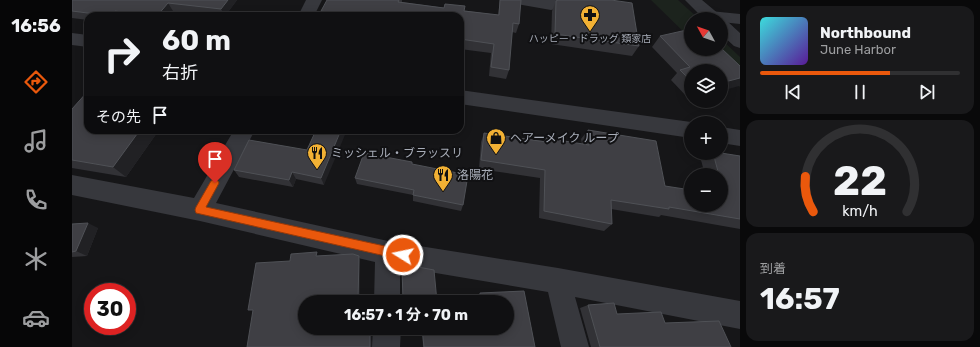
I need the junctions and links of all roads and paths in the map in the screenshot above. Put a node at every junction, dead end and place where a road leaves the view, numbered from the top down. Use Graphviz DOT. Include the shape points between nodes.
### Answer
graph roads {
  1 [pos="314,0"];
  2 [pos="516,0"];
  3 [pos="574,0"];
  4 [pos="693,0"];
  5 [pos="308,12"];
  6 [pos="706,12"];
  7 [pos="728,19"];
  8 [pos="740,19"];
  9 [pos="728,31"];
  10 [pos="72,39"];
  11 [pos="84,40"];
  12 [pos="740,42"];
  13 [pos="464,97"];
  14 [pos="684,129"];
  15 [pos="243,134"];
  16 [pos="728,136"];
  17 [pos="740,138"];
  18 [pos="72,185"];
  19 [pos="200,210"];
  20 [pos="388,253"];
  21 [pos="558,280"];
  22 [pos="387,295"];
  23 [pos="740,315"];
  24 [pos="386,335"];
  25 [pos="386,347"];
  26 [pos="574,347"];
  1 -- 5 [label="street"];
  2 -- 3 [label="street" via="551,5"];
  4 -- 6 [label="street"];
  7 -- 8 [label="street"];
  9 -- 12 [label="street"];
  10 -- 11 [label="street"];
  13 -- 14 [label="street"];
  15 -- 19 [label="street"];
  16 -- 17 [label="street"];
  18 -- 19 [label="street"];
  19 -- 20 [label="street"];
  20 -- 21 [label="street"];
  20 -- 22 [label="street"];
  21 -- 23 [label="street"];
  21 -- 26 [label="street"];
  24 -- 25 [label="street"];
}
